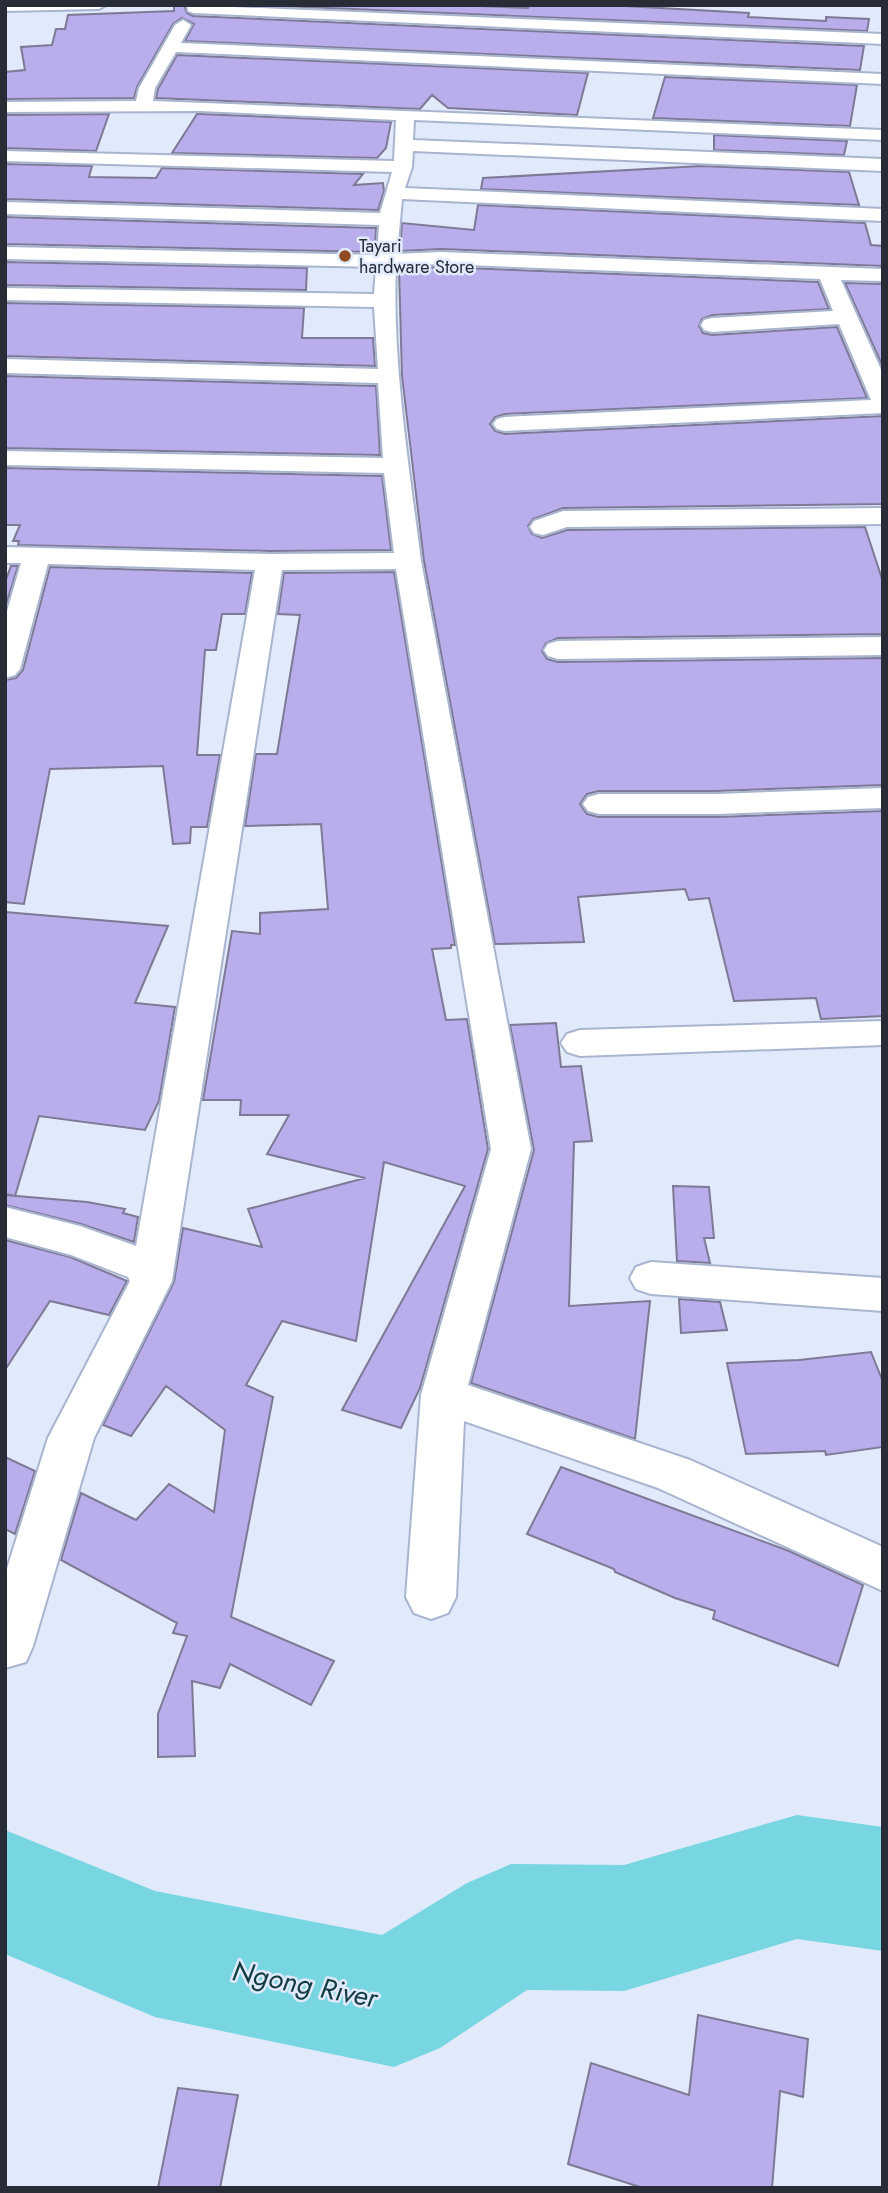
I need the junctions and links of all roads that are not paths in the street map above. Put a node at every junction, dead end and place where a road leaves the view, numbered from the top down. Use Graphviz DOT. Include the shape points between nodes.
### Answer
graph roads {
  1 [pos="99,5"];
  2 [pos="5,7"];
  3 [pos="194,7"];
  4 [pos="883,38"];
  5 [pos="173,47"];
  6 [pos="883,79"];
  7 [pos="145,106"];
  8 [pos="5,107"];
  9 [pos="883,135"];
  10 [pos="5,156"];
  11 [pos="883,165"];
  12 [pos="399,168"];
  13 [pos="5,208"];
  14 [pos="883,215"];
  15 [pos="6,255"];
  16 [pos="387,260"];
  17 [pos="827,272"];
  18 [pos="883,275"];
  19 [pos="5,294"];
  20 [pos="384,302"];
  21 [pos="845,317"];
  22 [pos="712,325"];
  23 [pos="5,366"];
  24 [pos="388,376"];
  25 [pos="877,379"];
  26 [pos="883,401"];
  27 [pos="883,406"];
  28 [pos="505,424"];
  29 [pos="5,458"];
  30 [pos="396,466"];
  31 [pos="883,516"];
  32 [pos="543,527"];
  33 [pos="5,555"];
  34 [pos="37,556"];
  35 [pos="408,561"];
  36 [pos="270,562"];
  37 [pos="883,646"];
  38 [pos="558,650"];
  39 [pos="5,669"];
  40 [pos="883,798"];
  41 [pos="599,804"];
  42 [pos="883,1033"];
  43 [pos="580,1043"];
  44 [pos="5,1222"];
  45 [pos="651,1278"];
  46 [pos="151,1281"];
  47 [pos="883,1295"];
  48 [pos="443,1395"];
  49 [pos="883,1570"];
  50 [pos="431,1597"];
  51 [pos="8,1646"];
  1 -- 2 [label="street"];
  3 -- 4 [label="street"];
  3 -- 5 [label="street"];
  5 -- 6 [label="street"];
  5 -- 7 [label="street" via="147,88"];
  7 -- 8 [label="street"];
  7 -- 12 [label="street"];
  9 -- 12 [label="street"];
  10 -- 12 [label="street"];
  11 -- 12 [label="street"];
  12 -- 13 [label="street"];
  12 -- 14 [label="street"];
  12 -- 16 [label="street"];
  15 -- 16 [label="street"];
  16 -- 17 [label="street"];
  16 -- 20 [label="street"];
  17 -- 18 [label="street"];
  17 -- 21 [label="street"];
  19 -- 20 [label="street"];
  20 -- 24 [label="street"];
  21 -- 22 [label="street"];
  21 -- 25 [label="street"];
  23 -- 24 [label="street"];
  24 -- 30 [label="street"];
  25 -- 26 [label="street"];
  27 -- 28 [label="street"];
  29 -- 30 [label="street"];
  30 -- 35 [label="street"];
  31 -- 32 [label="street" via="563,519"];
  33 -- 34 [label="street"];
  34 -- 36 [label="street"];
  34 -- 39 [label="street"];
  35 -- 36 [label="street"];
  35 -- 48 [label="street" via="511,1149"];
  36 -- 46 [label="street"];
  37 -- 38 [label="street"];
  40 -- 41 [label="street"];
  42 -- 43 [label="street"];
  44 -- 46 [label="street" via="80,1242 144,1266"];
  45 -- 47 [label="street"];
  46 -- 51 [label="street" via="71,1438"];
  48 -- 49 [label="street" via="674,1474"];
  48 -- 50 [label="street"];
}
